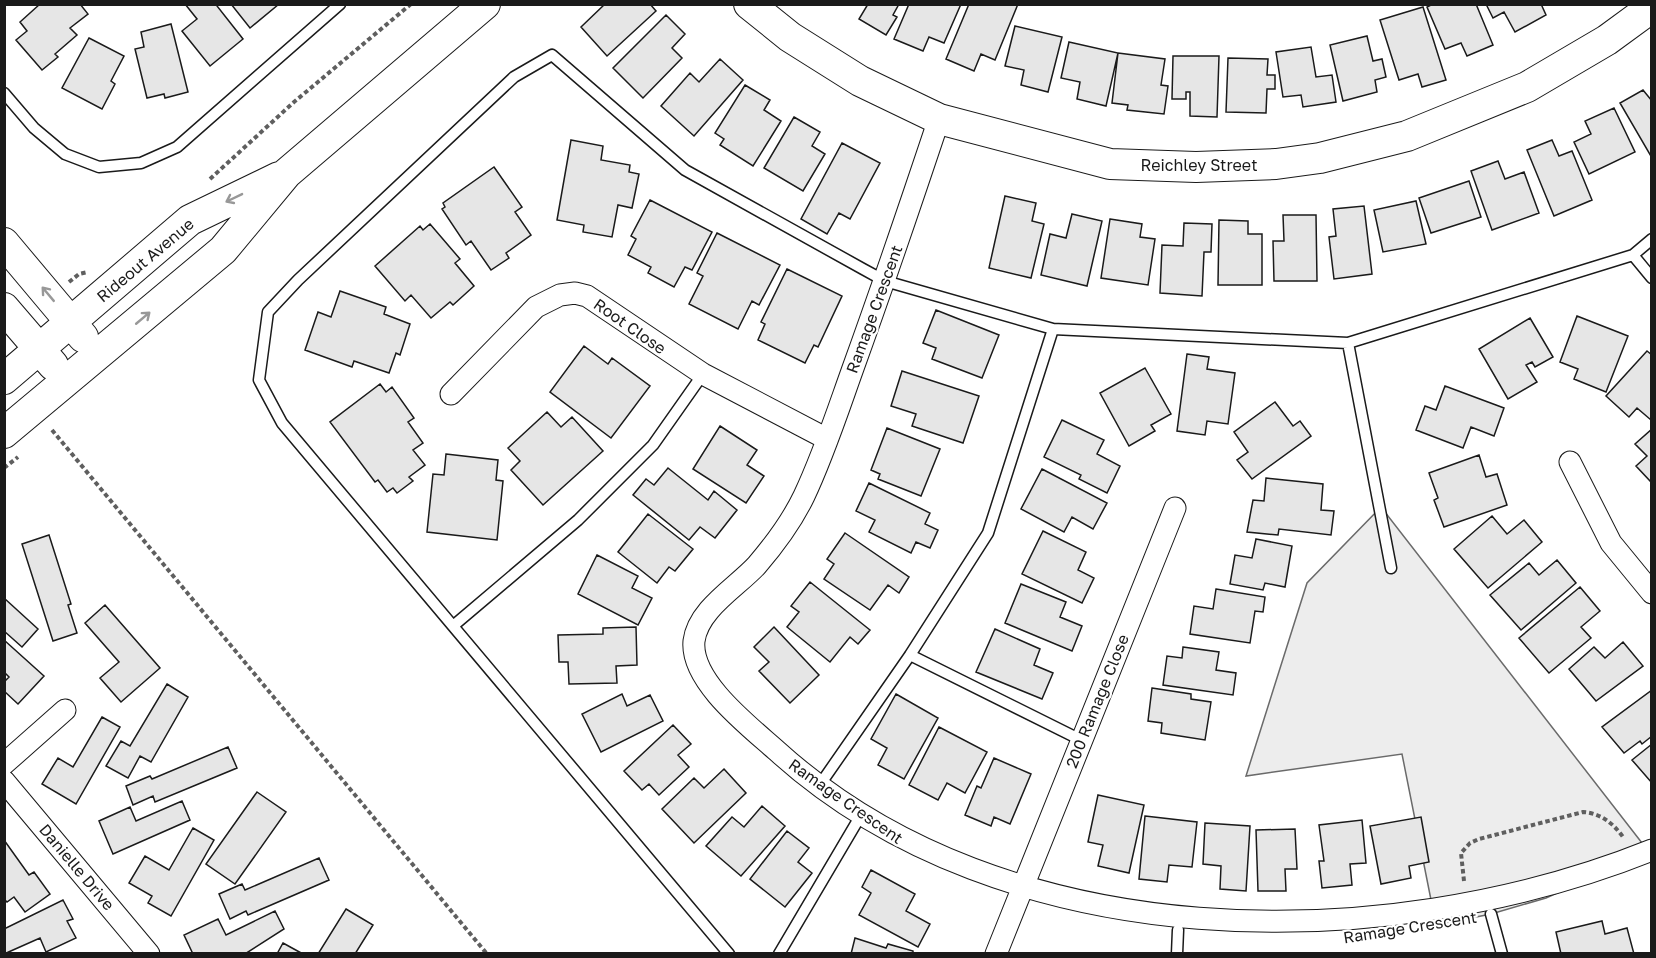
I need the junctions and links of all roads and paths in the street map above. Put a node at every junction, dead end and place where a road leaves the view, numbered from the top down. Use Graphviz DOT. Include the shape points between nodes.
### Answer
graph roads {
  1 [pos="340,4"];
  2 [pos="411,4"];
  3 [pos="485,4"];
  4 [pos="749,4"];
  5 [pos="1648,17"];
  6 [pos="4,93"];
  7 [pos="939,119"];
  8 [pos="287,173"];
  9 [pos="204,184"];
  10 [pos="1652,239"];
  11 [pos="4,243"];
  12 [pos="1633,255"];
  13 [pos="93,271"];
  14 [pos="1652,278"];
  15 [pos="885,281"];
  16 [pos="69,282"];
  17 [pos="4,308"];
  18 [pos="72,322"];
  19 [pos="1053,329"];
  20 [pos="1348,343"];
  21 [pos="40,350"];
  22 [pos="99,356"];
  23 [pos="703,374"];
  24 [pos="4,379"];
  25 [pos="67,382"];
  26 [pos="451,394"];
  27 [pos="52,430"];
  28 [pos="4,433"];
  29 [pos="827,439"];
  30 [pos="1570,462"];
  31 [pos="1175,508"];
  32 [pos="1392,568"];
  33 [pos="1652,593"];
  34 [pos="453,626"];
  35 [pos="910,655"];
  36 [pos="65,710"];
  37 [pos="1081,740"];
  38 [pos="4,764"];
  39 [pos="4,782"];
  40 [pos="819,786"];
  41 [pos="861,815"];
  42 [pos="1623,838"];
  43 [pos="1651,853"];
  44 [pos="1466,892"];
  45 [pos="1021,894"];
  46 [pos="1491,914"];
  47 [pos="1178,930"];
  48 [pos="149,954"];
  49 [pos="487,954"];
  50 [pos="729,954"];
  51 [pos="779,954"];
  52 [pos="996,954"];
  53 [pos="1177,954"];
  54 [pos="1502,954"];
  1 -- 6 [label="lane" via="177,147 141,163 99,166 65,154 34,128"];
  2 -- 9 [label="path"];
  3 -- 8 [label="street, Rideout Avenue"];
  4 -- 7 [label="street, Reichley Street" via="790,37 860,81"];
  5 -- 7 [label="street, Reichley Street" via="1563,68 1499,100 1407,136 1320,158 1196,168 1110,164"];
  7 -- 15 [label="street, Ramage Crescent"];
  8 -- 18 [label="street, Rideout Avenue, one-way" via="190,220"];
  22 -- 8 [label="street, Rideout Avenue, one-way" via="223,250"];
  10 -- 12 [label="lane"];
  18 -- 11 [label="street, one-way"];
  12 -- 14 [label="lane"];
  12 -- 20 [label="lane"];
  13 -- 16 [label="path" via="79,274"];
  15 -- 19 [label="lane"];
  15 -- 29 [label="street, Ramage Crescent"];
  15 -- 34 [label="lane" via="685,171 552,56 514,77 268,312 259,380 282,423"];
  17 -- 21 [label="street"];
  18 -- 21 [label="street, Rideout Avenue"];
  18 -- 22 [label="street"];
  19 -- 20 [label="lane"];
  19 -- 35 [label="lane" via="988,533"];
  20 -- 32 [label="lane"];
  21 -- 24 [label="street, Rideout Avenue"];
  21 -- 25 [label="street"];
  22 -- 25 [label="street, Rideout Avenue"];
  23 -- 26 [label="street, Root Close" via="599,304 575,293 547,299 536,307"];
  23 -- 29 [label="street, Root Close"];
  23 -- 34 [label="lane" via="653,445 595,504"];
  25 -- 28 [label="street, Rideout Avenue"];
  27 -- 49 [label="path"];
  29 -- 40 [label="street, Ramage Crescent" via="788,522 757,564 703,618 694,640 697,666 705,680 760,736"];
  30 -- 33 [label="street" via="1611,543"];
  31 -- 37 [label="street, 200 Ramage Close"];
  34 -- 50 [label="lane"];
  35 -- 37 [label="lane"];
  35 -- 40 [label="lane"];
  36 -- 38 [label="street"];
  37 -- 45 [label="street, 200 Ramage Close"];
  39 -- 48 [label="street, Danielle Drive"];
  40 -- 41 [label="street, Ramage Crescent"];
  41 -- 45 [label="street, Ramage Crescent" via="908,844"];
  41 -- 51 [label="lane"];
  42 -- 44 [label="path" via="1611,823 1597,814 1583,812 1479,839 1461,854"];
  43 -- 46 [label="street, Ramage Crescent" via="1546,898"];
  45 -- 47 [label="street, Ramage Crescent" via="1086,912"];
  45 -- 52 [label="street, 200 Ramage Close"];
  46 -- 47 [label="street, Ramage Crescent" via="1376,935 1327,939"];
  46 -- 54 [label="lane"];
  47 -- 53 [label="lane"];
}
